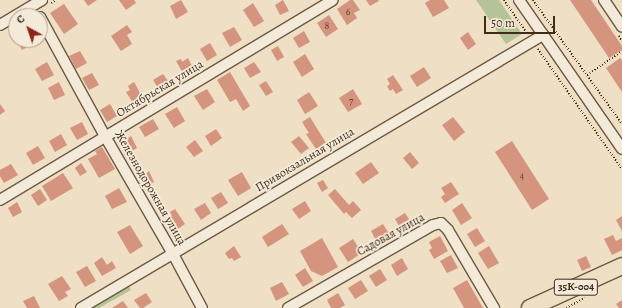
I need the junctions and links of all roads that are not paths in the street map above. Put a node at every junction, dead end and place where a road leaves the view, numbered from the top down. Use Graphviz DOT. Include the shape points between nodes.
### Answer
graph roads {
  1 [pos="333,0"];
  2 [pos="519,0"];
  3 [pos="604,0"];
  4 [pos="38,2"];
  5 [pos="0,25"];
  6 [pos="622,27"];
  7 [pos="48,32"];
  8 [pos="543,35"];
  9 [pos="106,138"];
  10 [pos="622,149"];
  11 [pos="0,200"];
  12 [pos="174,254"];
  13 [pos="622,266"];
  14 [pos="622,274"];
  15 [pos="81,308"];
  16 [pos="202,308"];
  17 [pos="288,308"];
  18 [pos="494,308"];
  19 [pos="530,308"];
  20 [pos="551,308"];
  1 -- 9 [label="street, Октябрьская улица"];
  2 -- 8 [label="street"];
  3 -- 6 [label="street"];
  4 -- 5 [label="street"];
  7 -- 9 [label="street, Железнодорожная улица"];
  8 -- 10 [label="street"];
  8 -- 12 [label="street, Привокзальная улица"];
  9 -- 11 [label="street, Октябрьская улица"];
  9 -- 12 [label="street, Железнодорожная улица"];
  12 -- 15 [label="street, Привокзальная улица"];
  12 -- 16 [label="street, Железнодорожная улица"];
  13 -- 19 [label="main road, 35К-004"];
  14 -- 20 [label="main road, 35К-004"];
  17 -- 18 [label="street, Садовая улица" via="441,223 448,230"];
}
